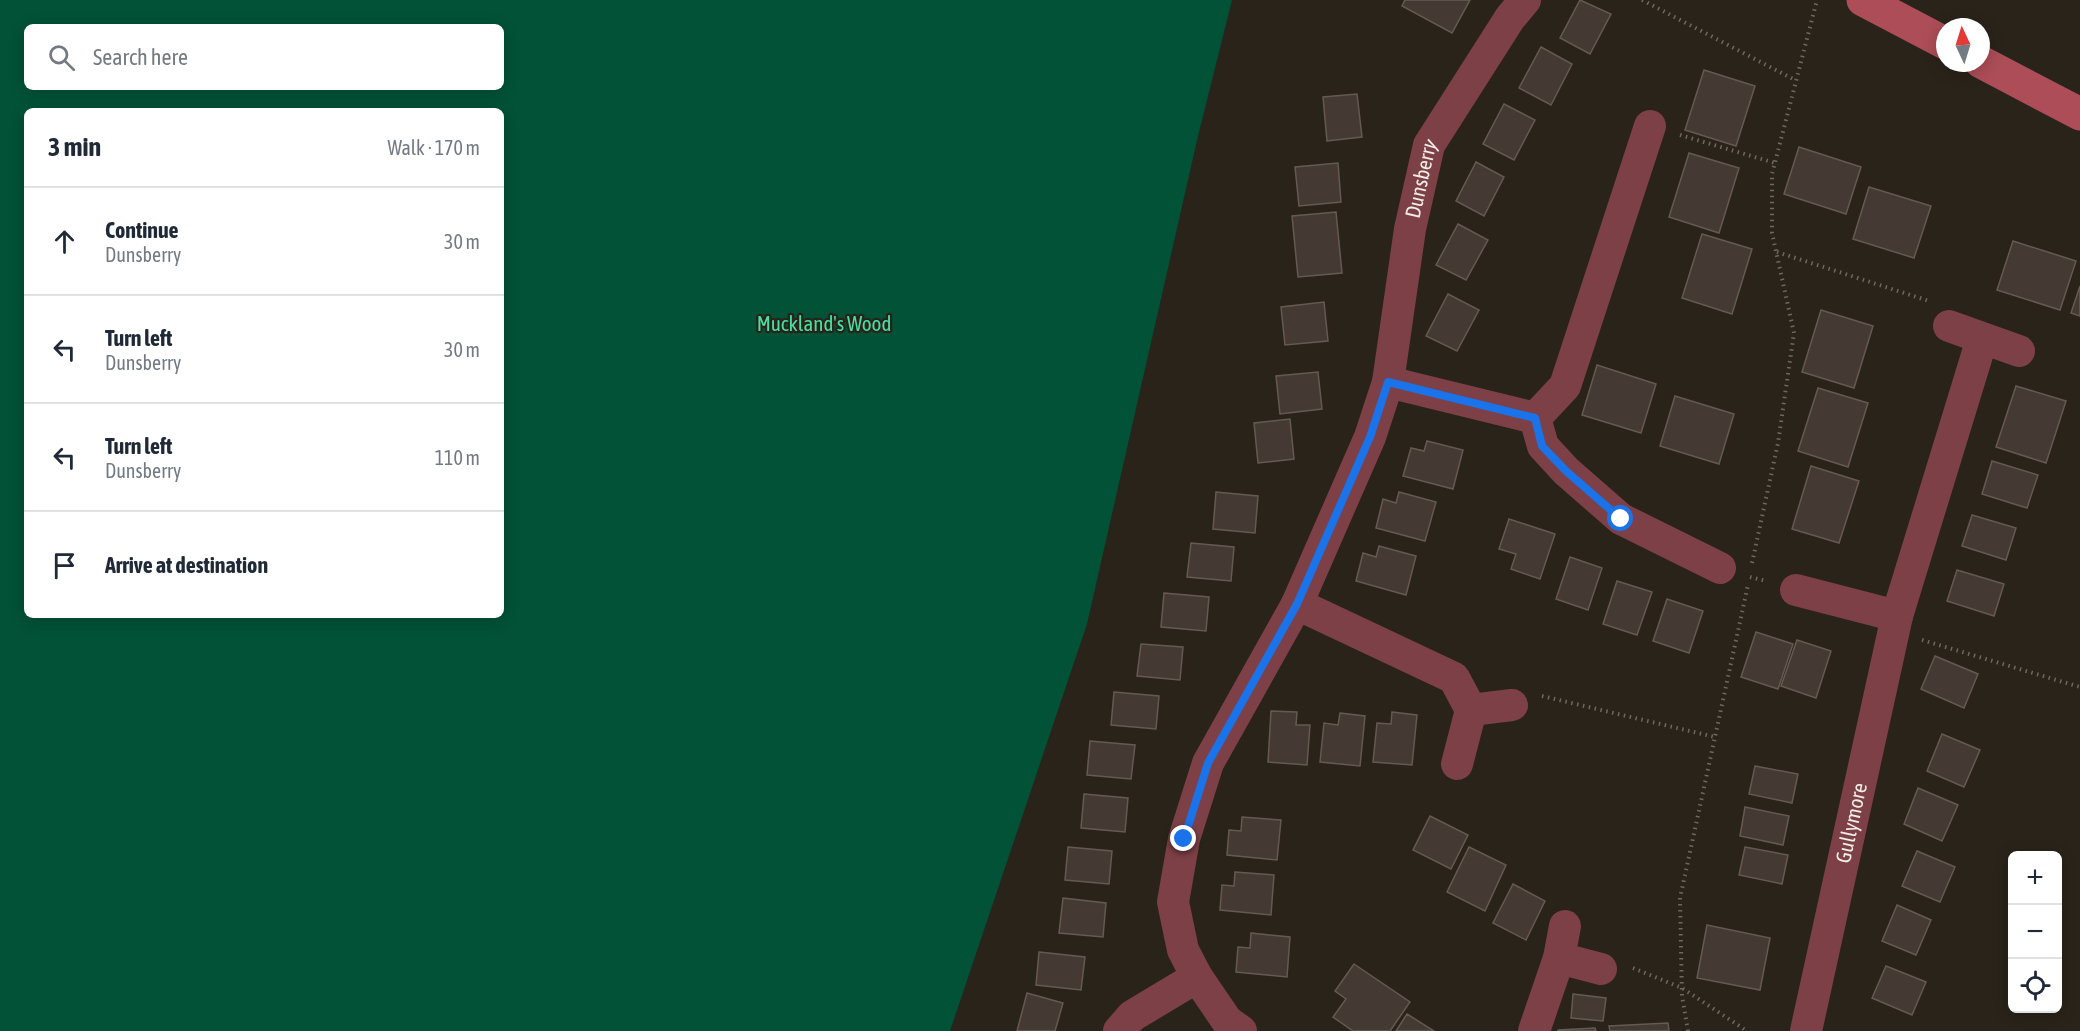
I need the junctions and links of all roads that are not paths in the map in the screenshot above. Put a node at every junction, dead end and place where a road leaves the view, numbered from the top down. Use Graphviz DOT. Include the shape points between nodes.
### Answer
graph roads {
  1 [pos="1525,0"];
  2 [pos="1863,0"];
  3 [pos="1936,38"];
  4 [pos="1990,67"];
  5 [pos="2080,114"];
  6 [pos="1650,126"];
  7 [pos="1949,326"];
  8 [pos="1982,339"];
  9 [pos="2019,351"];
  10 [pos="1388,382"];
  11 [pos="1535,418"];
  12 [pos="1720,568"];
  13 [pos="1796,590"];
  14 [pos="1297,604"];
  15 [pos="1896,624"];
  16 [pos="1512,705"];
  17 [pos="1471,710"];
  18 [pos="1457,764"];
  19 [pos="1565,926"];
  20 [pos="1559,958"];
  21 [pos="1601,969"];
  22 [pos="1197,977"];
  23 [pos="1119,1031"];
  24 [pos="1241,1031"];
  25 [pos="1534,1031"];
  26 [pos="1806,1031"];
  1 -- 10 [label="street, Dunsberry" via="1429,145 1410,229"];
  2 -- 3 [label="street"];
  4 -- 5 [label="street"];
  6 -- 11 [label="street" via="1565,386"];
  7 -- 8 [label="street"];
  8 -- 9 [label="street"];
  8 -- 15 [label="street, Gullymore"];
  10 -- 11 [label="street"];
  10 -- 14 [label="street, Dunsberry" via="1370,437"];
  11 -- 12 [label="street" via="1542,446 1621,519"];
  13 -- 15 [label="street"];
  14 -- 17 [label="street" via="1454,678"];
  14 -- 22 [label="street, Dunsberry" via="1208,763 1184,839 1173,902 1183,950"];
  15 -- 26 [label="street, Gullymore"];
  16 -- 17 [label="street"];
  17 -- 18 [label="street"];
  19 -- 20 [label="street"];
  20 -- 21 [label="street"];
  20 -- 25 [label="street"];
  22 -- 23 [label="street" via="1132,1016"];
  22 -- 24 [label="street, Dunsberry" via="1227,1021"];
}
